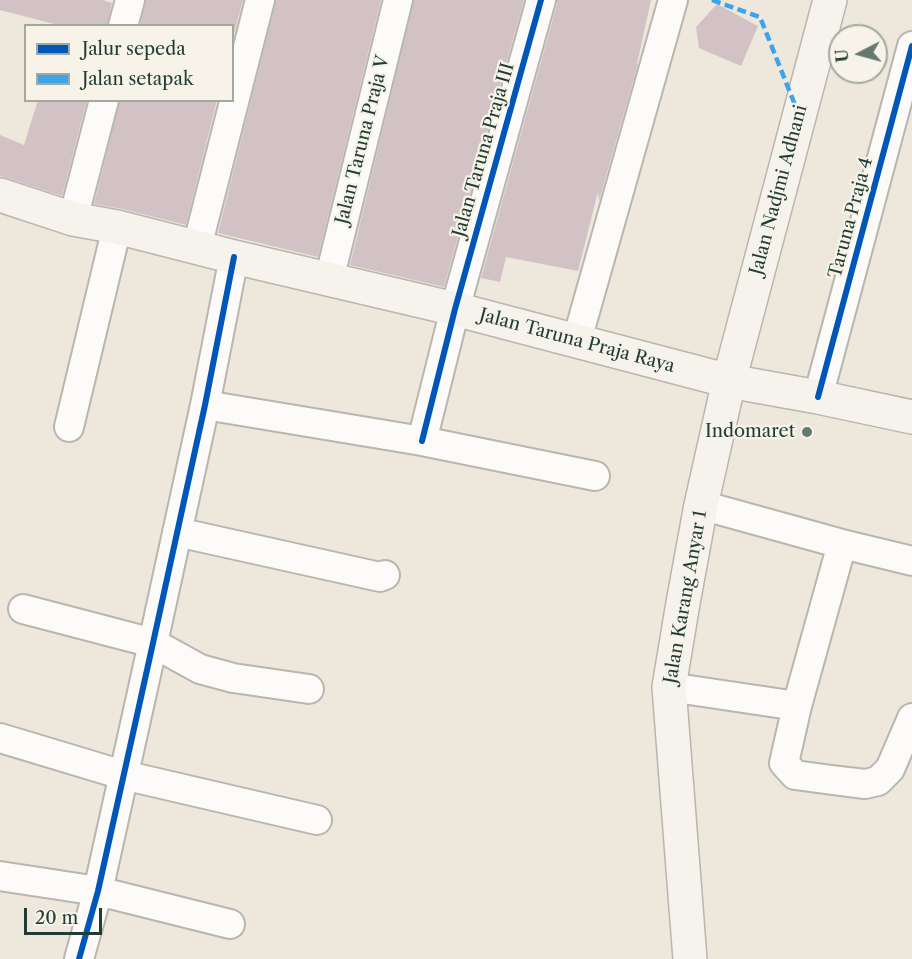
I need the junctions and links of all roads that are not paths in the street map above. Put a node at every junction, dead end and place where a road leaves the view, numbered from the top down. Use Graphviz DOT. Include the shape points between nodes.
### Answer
graph roads {
  1 [pos="130,0"];
  2 [pos="260,0"];
  3 [pos="398,0"];
  4 [pos="541,0"];
  5 [pos="673,0"];
  6 [pos="830,0"];
  7 [pos="124,24"];
  8 [pos="910,60"];
  9 [pos="103,102"];
  10 [pos="234,102"];
  11 [pos="234,102"];
  12 [pos="0,195"];
  13 [pos="73,219"];
  14 [pos="117,227"];
  15 [pos="197,247"];
  16 [pos="234,258"];
  17 [pos="329,280"];
  18 [pos="455,309"];
  19 [pos="577,340"];
  20 [pos="729,381"];
  21 [pos="818,397"];
  22 [pos="205,405"];
  23 [pos="912,417"];
  24 [pos="69,427"];
  25 [pos="422,441"];
  26 [pos="595,476"];
  27 [pos="701,505"];
  28 [pos="177,532"];
  29 [pos="842,544"];
  30 [pos="912,561"];
  31 [pos="386,575"];
  32 [pos="23,609"];
  33 [pos="153,643"];
  34 [pos="669,687"];
  35 [pos="309,689"];
  36 [pos="796,706"];
  37 [pos="912,718"];
  38 [pos="0,738"];
  39 [pos="123,775"];
  40 [pos="317,820"];
  41 [pos="0,876"];
  42 [pos="98,891"];
  43 [pos="231,924"];
  44 [pos="79,959"];
  45 [pos="690,959"];
  1 -- 7 [label="street"];
  2 -- 11 [label="street"];
  3 -- 17 [label="street, Jalan Taruna Praja V"];
  4 -- 18 [label="street, Jalan Taruna Praja III"];
  5 -- 19 [label="street"];
  6 -- 20 [label="main road, Jalan Nadjmi Adhani"];
  8 -- 21 [label="street, Taruna Praja 4"];
  9 -- 13 [label="street"];
  10 -- 15 [label="street"];
  12 -- 13 [label="main road, Jalan Taruna Praja Raya"];
  13 -- 14 [label="main road, Jalan Taruna Praja Raya"];
  14 -- 15 [label="main road, Jalan Taruna Praja Raya"];
  14 -- 24 [label="street"];
  15 -- 16 [label="main road, Jalan Taruna Praja Raya"];
  16 -- 17 [label="main road, Jalan Taruna Praja Raya"];
  16 -- 22 [label="street"];
  17 -- 18 [label="main road, Jalan Taruna Praja Raya"];
  18 -- 19 [label="main road, Jalan Taruna Praja Raya"];
  18 -- 25 [label="street, Jalan Taruna Praja III"];
  19 -- 20 [label="main road, Jalan Taruna Praja Raya"];
  20 -- 21 [label="main road, Jalan Taruna Praja Raya"];
  20 -- 27 [label="main road, Jalan Karang Anyar 1"];
  21 -- 23 [label="main road, Jalan Taruna Praja Raya"];
  22 -- 25 [label="street"];
  22 -- 28 [label="street"];
  25 -- 26 [label="street"];
  27 -- 29 [label="street"];
  27 -- 34 [label="main road, Jalan Karang Anyar 1"];
  28 -- 31 [label="street" via="380,577"];
  28 -- 33 [label="street"];
  29 -- 30 [label="street"];
  29 -- 36 [label="street"];
  32 -- 33 [label="street"];
  33 -- 35 [label="street" via="200,669"];
  33 -- 39 [label="street"];
  34 -- 36 [label="street"];
  34 -- 45 [label="main road, Jalan Karang Anyar 1"];
  36 -- 37 [label="street" via="784,763 795,775 865,783 878,781 890,769"];
  38 -- 39 [label="street"];
  39 -- 40 [label="street"];
  39 -- 42 [label="street"];
  41 -- 42 [label="street"];
  42 -- 43 [label="street"];
  42 -- 44 [label="street"];
}
